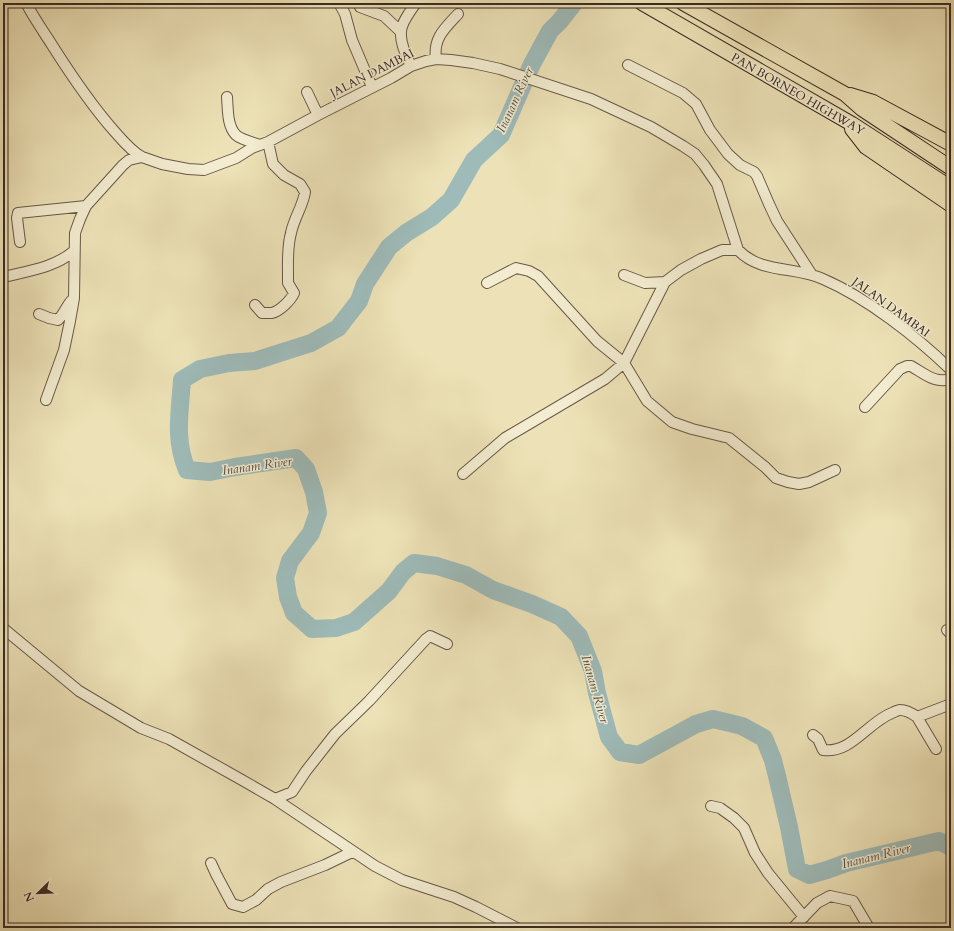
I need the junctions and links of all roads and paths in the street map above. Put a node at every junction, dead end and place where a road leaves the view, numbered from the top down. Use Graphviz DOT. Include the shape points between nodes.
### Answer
graph roads {
  1 [pos="26,3"];
  2 [pos="339,3"];
  3 [pos="416,3"];
  4 [pos="642,3"];
  5 [pos="683,3"];
  6 [pos="360,7"];
  7 [pos="458,14"];
  8 [pos="401,32"];
  9 [pos="436,59"];
  10 [pos="628,65"];
  11 [pos="411,66"];
  12 [pos="372,87"];
  13 [pos="307,92"];
  14 [pos="846,94"];
  15 [pos="227,97"];
  16 [pos="318,115"];
  17 [pos="849,122"];
  18 [pos="264,143"];
  19 [pos="951,144"];
  20 [pos="142,157"];
  21 [pos="951,168"];
  22 [pos="951,188"];
  23 [pos="951,205"];
  24 [pos="86,206"];
  25 [pos="20,242"];
  26 [pos="738,250"];
  27 [pos="74,251"];
  28 [pos="624,275"];
  29 [pos="812,276"];
  30 [pos="3,277"];
  31 [pos="665,282"];
  32 [pos="487,283"];
  33 [pos="74,298"];
  34 [pos="255,305"];
  35 [pos="39,314"];
  36 [pos="624,363"];
  37 [pos="951,370"];
  38 [pos="951,379"];
  39 [pos="46,400"];
  40 [pos="865,407"];
  41 [pos="835,470"];
  42 [pos="463,474"];
  43 [pos="3,628"];
  44 [pos="447,644"];
  45 [pos="951,704"];
  46 [pos="918,717"];
  47 [pos="813,735"];
  48 [pos="936,749"];
  49 [pos="275,799"];
  50 [pos="711,806"];
  51 [pos="352,852"];
  52 [pos="212,863"];
  53 [pos="804,917"];
  54 [pos="517,928"];
  55 [pos="793,928"];
  56 [pos="869,928"];
  1 -- 20 [label="street, JALAN DAMBAI" via="79,87 120,138"];
  2 -- 12 [label="street"];
  3 -- 8 [label="street"];
  4 -- 17 [label="highway, PAN BORNEO HIGHWAY"];
  5 -- 14 [label="highway, PAN BORNEO HIGHWAY"];
  6 -- 8 [label="street" via="384,16"];
  7 -- 9 [label="street" via="441,32 435,51"];
  8 -- 11 [label="street"];
  9 -- 11 [label="street, JALAN DAMBAI"];
  9 -- 26 [label="street, JALAN DAMBAI" via="500,69 591,99 651,127 683,146 704,165 717,184"];
  10 -- 29 [label="street" via="683,93 696,104 710,130 728,154 757,176 777,221"];
  11 -- 12 [label="street, JALAN DAMBAI"];
  12 -- 16 [label="street, JALAN DAMBAI"];
  13 -- 16 [label="street"];
  14 -- 19 [label="highway" via="873,102"];
  14 -- 21 [label="highway, PAN BORNEO HIGHWAY" via="862,109"];
  15 -- 18 [label="street" via="230,126 236,135"];
  16 -- 18 [label="street, JALAN DAMBAI"];
  17 -- 22 [label="highway, PAN BORNEO HIGHWAY"];
  17 -- 23 [label="highway" via="866,147"];
  18 -- 20 [label="street, JALAN DAMBAI" via="236,158 204,170 162,164"];
  18 -- 34 [label="street" via="273,164 284,175 300,184 305,192 304,202 290,234 288,283 294,293 293,297 272,313 262,313"];
  20 -- 24 [label="street" via="129,160 122,165"];
  24 -- 25 [label="street" via="18,213"];
  24 -- 27 [label="street" via="75,233"];
  26 -- 29 [label="street, JALAN DAMBAI" via="754,262"];
  26 -- 31 [label="street" via="722,250 701,259"];
  27 -- 30 [label="street" via="50,266"];
  27 -- 33 [label="street"];
  28 -- 31 [label="street" via="645,283"];
  29 -- 37 [label="street, JALAN DAMBAI" via="850,291 918,341"];
  31 -- 36 [label="street"];
  32 -- 36 [label="street" via="516,268 538,276 597,340"];
  33 -- 35 [label="street" via="58,320"];
  33 -- 39 [label="street" via="64,350"];
  36 -- 41 [label="street" via="647,401 672,422 729,438 765,466 776,478 799,484"];
  36 -- 42 [label="street" via="605,379 505,438"];
  38 -- 40 [label="street" via="934,380 907,366 900,370"];
  43 -- 49 [label="street" via="78,691 141,728 169,739"];
  44 -- 49 [label="street" via="430,636 426,639 335,734 292,792"];
  45 -- 46 [label="street"];
  46 -- 47 [label="street" via="900,710 887,715 850,744 830,751 823,750"];
  46 -- 48 [label="street"];
  49 -- 51 [label="street"];
  50 -- 53 [label="street" via="720,808 744,828 755,853 768,873"];
  51 -- 52 [label="street" via="281,882 243,907 232,904"];
  51 -- 54 [label="street" via="402,880 471,904"];
  53 -- 55 [label="street"];
  53 -- 56 [label="street" via="830,896 853,902"];
}
